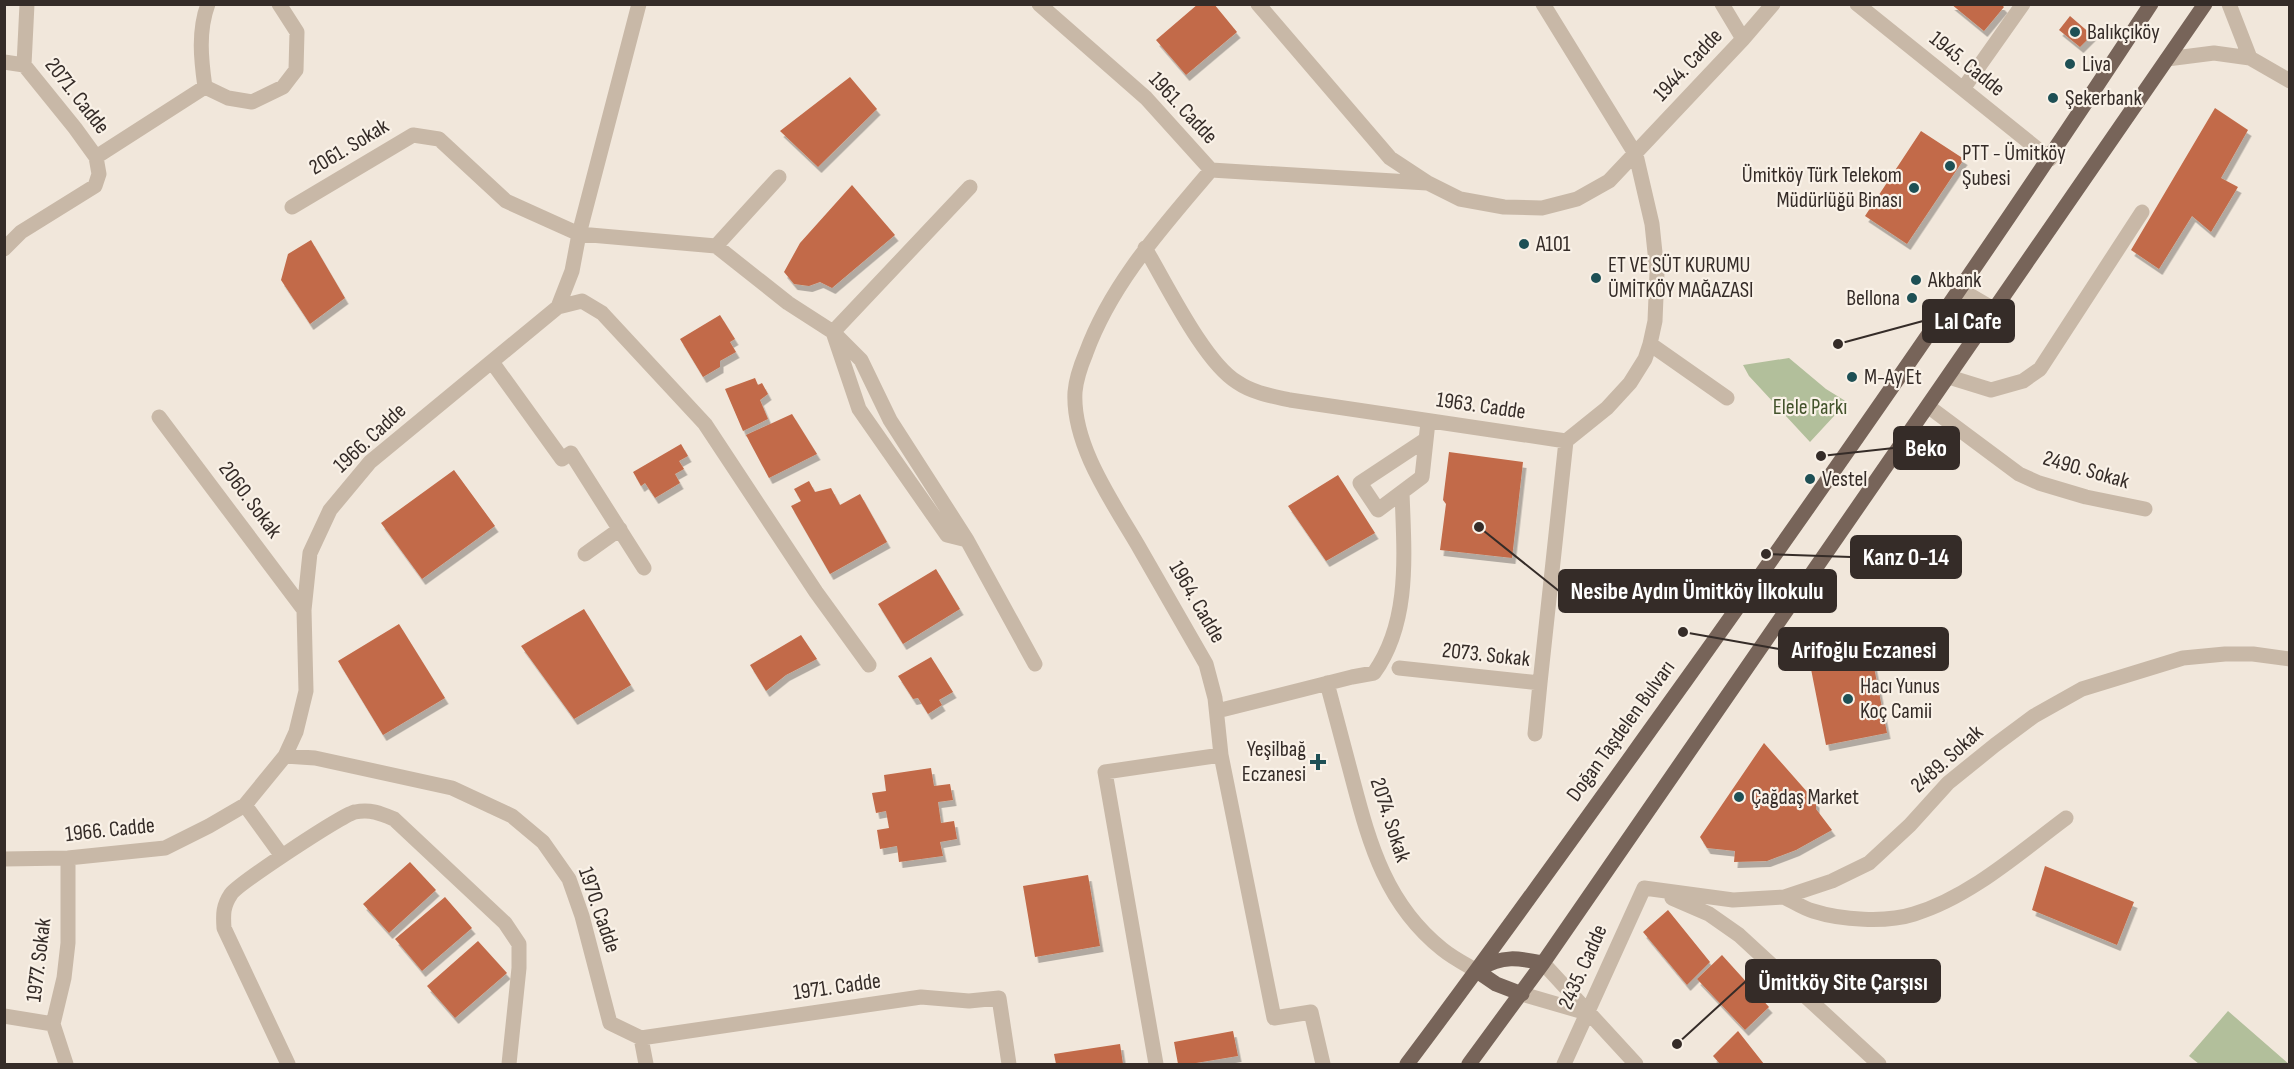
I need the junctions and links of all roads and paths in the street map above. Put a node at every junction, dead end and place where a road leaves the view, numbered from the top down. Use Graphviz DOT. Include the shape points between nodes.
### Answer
graph roads {
  1 [pos="27,4"];
  2 [pos="208,4"];
  3 [pos="279,4"];
  4 [pos="639,4"];
  5 [pos="1039,4"];
  6 [pos="1258,4"];
  7 [pos="1543,4"];
  8 [pos="1722,4"];
  9 [pos="1773,4"];
  10 [pos="1857,4"];
  11 [pos="2023,4"];
  12 [pos="2151,4"];
  13 [pos="2205,4"];
  14 [pos="2229,4"];
  15 [pos="1743,39"];
  16 [pos="2250,58"];
  17 [pos="2167,59"];
  18 [pos="4,62"];
  19 [pos="24,65"];
  20 [pos="2289,81"];
  21 [pos="205,87"];
  22 [pos="1963,89"];
  23 [pos="1635,155"];
  24 [pos="96,157"];
  25 [pos="2050,159"];
  26 [pos="1211,171"];
  27 [pos="778,177"];
  28 [pos="1428,183"];
  29 [pos="970,187"];
  30 [pos="292,207"];
  31 [pos="2142,212"];
  32 [pos="579,234"];
  33 [pos="717,246"];
  34 [pos="1145,248"];
  35 [pos="4,249"];
  36 [pos="1961,290"];
  37 [pos="558,307"];
  38 [pos="1995,310"];
  39 [pos="833,332"];
  40 [pos="1650,344"];
  41 [pos="492,362"];
  42 [pos="1949,377"];
  43 [pos="1727,398"];
  44 [pos="1929,407"];
  45 [pos="159,417"];
  46 [pos="1428,422"];
  47 [pos="1425,440"];
  48 [pos="1566,441"];
  49 [pos="1402,492"];
  50 [pos="2145,509"];
  51 [pos="620,529"];
  52 [pos="967,540"];
  53 [pos="585,554"];
  54 [pos="644,568"];
  55 [pos="304,610"];
  56 [pos="2289,658"];
  57 [pos="1035,664"];
  58 [pos="869,665"];
  59 [pos="1399,668"];
  60 [pos="1327,683"];
  61 [pos="1540,683"];
  62 [pos="1217,711"];
  63 [pos="1535,734"];
  64 [pos="1221,755"];
  65 [pos="285,756"];
  66 [pos="245,805"];
  67 [pos="2066,818"];
  68 [pos="282,856"];
  69 [pos="68,858"];
  70 [pos="4,859"];
  71 [pos="1644,888"];
  72 [pos="1784,897"];
  73 [pos="1544,963"];
  74 [pos="1477,971"];
  75 [pos="1522,993"];
  76 [pos="1587,1013"];
  77 [pos="4,1016"];
  78 [pos="53,1024"];
  79 [pos="641,1038"];
  80 [pos="66,1065"];
  81 [pos="288,1065"];
  82 [pos="508,1065"];
  83 [pos="646,1065"];
  84 [pos="1009,1065"];
  85 [pos="1156,1065"];
  86 [pos="1323,1065"];
  87 [pos="1407,1065"];
  88 [pos="1469,1065"];
  89 [pos="1564,1065"];
  90 [pos="1636,1065"];
  91 [pos="1879,1065"];
  1 -- 19 [label="street"];
  2 -- 21 [label="street" via="202,20"];
  3 -- 21 [label="street" via="297,32 296,70 283,87 252,102 228,98"];
  4 -- 32 [label="street, 1966. Cadde"];
  5 -- 26 [label="street, 1961. Cadde" via="1146,98"];
  6 -- 28 [label="street, 1944. Cadde" via="1389,158"];
  7 -- 23 [label="street"];
  8 -- 15 [label="street"];
  9 -- 15 [label="street, 1944. Cadde"];
  10 -- 22 [label="street, 1945. Cadde"];
  11 -- 22 [label="street"];
  12 -- 25 [label="main road, Doğan Taşdelen Bulvarı"];
  13 -- 17 [label="main road"];
  14 -- 16 [label="street"];
  15 -- 23 [label="street, 1944. Cadde"];
  16 -- 17 [label="street" via="2214,53"];
  16 -- 20 [label="street"];
  17 -- 38 [label="main road"];
  18 -- 19 [label="street, 2071. Cadde"];
  19 -- 24 [label="street, 2071. Cadde"];
  21 -- 24 [label="street"];
  22 -- 25 [label="street, 1945. Cadde"];
  23 -- 28 [label="street, 1944. Cadde" via="1609,181 1577,199 1542,208 1504,207 1460,199"];
  23 -- 40 [label="street" via="1655,246 1656,297"];
  24 -- 35 [label="street, 2071. Cadde" via="99,174 95,186 21,232"];
  25 -- 36 [label="main road, Doğan Taşdelen Bulvarı"];
  26 -- 28 [label="street, 1961. Cadde"];
  26 -- 34 [label="street, 1964. Cadde"];
  27 -- 33 [label="street"];
  29 -- 39 [label="street"];
  30 -- 32 [label="street, 2061. Sokak" via="412,135 439,139 506,201"];
  31 -- 42 [label="street" via="2040,369 2023,381 1991,390"];
  32 -- 33 [label="street, 2061. Sokak"];
  32 -- 37 [label="street, 1966. Cadde" via="572,271"];
  33 -- 39 [label="street" via="788,303"];
  34 -- 46 [label="street, 1963. Cadde" via="1206,350 1220,369 1237,382 1282,399"];
  34 -- 62 [label="street, 1964. Cadde" via="1116,291 1090,341 1075,391 1076,414 1099,478 1206,664"];
  36 -- 38 [label="street"];
  36 -- 74 [label="main road, Doğan Taşdelen Bulvarı"];
  37 -- 41 [label="street, 1966. Cadde"];
  37 -- 58 [label="street" via="582,301 602,313 705,424"];
  38 -- 42 [label="main road"];
  39 -- 52 [label="street" via="861,360 890,420"];
  39 -- 52 [label="street" via="859,409 947,535"];
  40 -- 43 [label="street"];
  40 -- 48 [label="street" via="1630,382 1607,408"];
  41 -- 51 [label="street" via="562,459 572,453"];
  41 -- 55 [label="street, 1966. Cadde" via="370,462 330,510 310,553"];
  42 -- 44 [label="main road"];
  44 -- 50 [label="street, 2490. Sokak" via="2019,474 2086,497"];
  44 -- 73 [label="main road"];
  45 -- 55 [label="street, 2060. Sokak"];
  46 -- 47 [label="street"];
  46 -- 48 [label="street, 1963. Cadde"];
  47 -- 49 [label="street" via="1422,477"];
  47 -- 49 [label="street" via="1359,483 1378,510"];
  48 -- 61 [label="street, 2073. Sokak"];
  49 -- 60 [label="street" via="1402,594 1385,656 1374,673"];
  51 -- 53 [label="street"];
  51 -- 54 [label="street"];
  52 -- 57 [label="street"];
  55 -- 65 [label="street, 1966. Cadde" via="306,691 296,732"];
  56 -- 72 [label="street, 2489. Sokak" via="2225,654 2182,658 2082,689 1995,744 1948,783 1869,863"];
  59 -- 61 [label="street, 2073. Sokak"];
  60 -- 62 [label="street"];
  60 -- 74 [label="street, 2074. Sokak" via="1379,866 1428,937"];
  61 -- 63 [label="street"];
  62 -- 64 [label="street, 1964. Cadde"];
  64 -- 85 [label="street" via="1105,772"];
  64 -- 86 [label="street, 1964. Cadde" via="1274,1018 1311,1012"];
  65 -- 66 [label="street, 1966. Cadde"];
  65 -- 79 [label="street, 1970. Cadde" via="315,758 452,788 512,816 543,842 568,879 582,916 610,1023"];
  66 -- 68 [label="street"];
  66 -- 69 [label="street, 1966. Cadde" via="165,848"];
  67 -- 72 [label="street" via="1987,876 1913,915 1842,918 1811,911"];
  68 -- 81 [label="street" via="232,891 222,910 224,928"];
  68 -- 82 [label="street" via="352,812 372,810 394,819 505,923 519,944"];
  69 -- 70 [label="street, 1966. Cadde"];
  69 -- 78 [label="street, 1977. Sokak" via="68,943"];
  71 -- 72 [label="street, 2489. Sokak" via="1733,900"];
  71 -- 76 [label="street, 2435. Cadde"];
  71 -- 91 [label="street" via="1709,914 1739,935"];
  73 -- 74 [label="main road" via="1505,958"];
  73 -- 75 [label="main road"];
  73 -- 76 [label="street"];
  74 -- 75 [label="main road" via="1496,984"];
  74 -- 87 [label="main road, Doğan Taşdelen Bulvarı"];
  75 -- 76 [label="street"];
  75 -- 88 [label="main road"];
  76 -- 89 [label="street, 2435. Cadde"];
  76 -- 90 [label="street"];
  77 -- 78 [label="street"];
  78 -- 80 [label="street, 1977. Sokak"];
  79 -- 83 [label="street"];
  79 -- 84 [label="street, 1971. Cadde" via="921,997 969,1001 999,998"];
}
